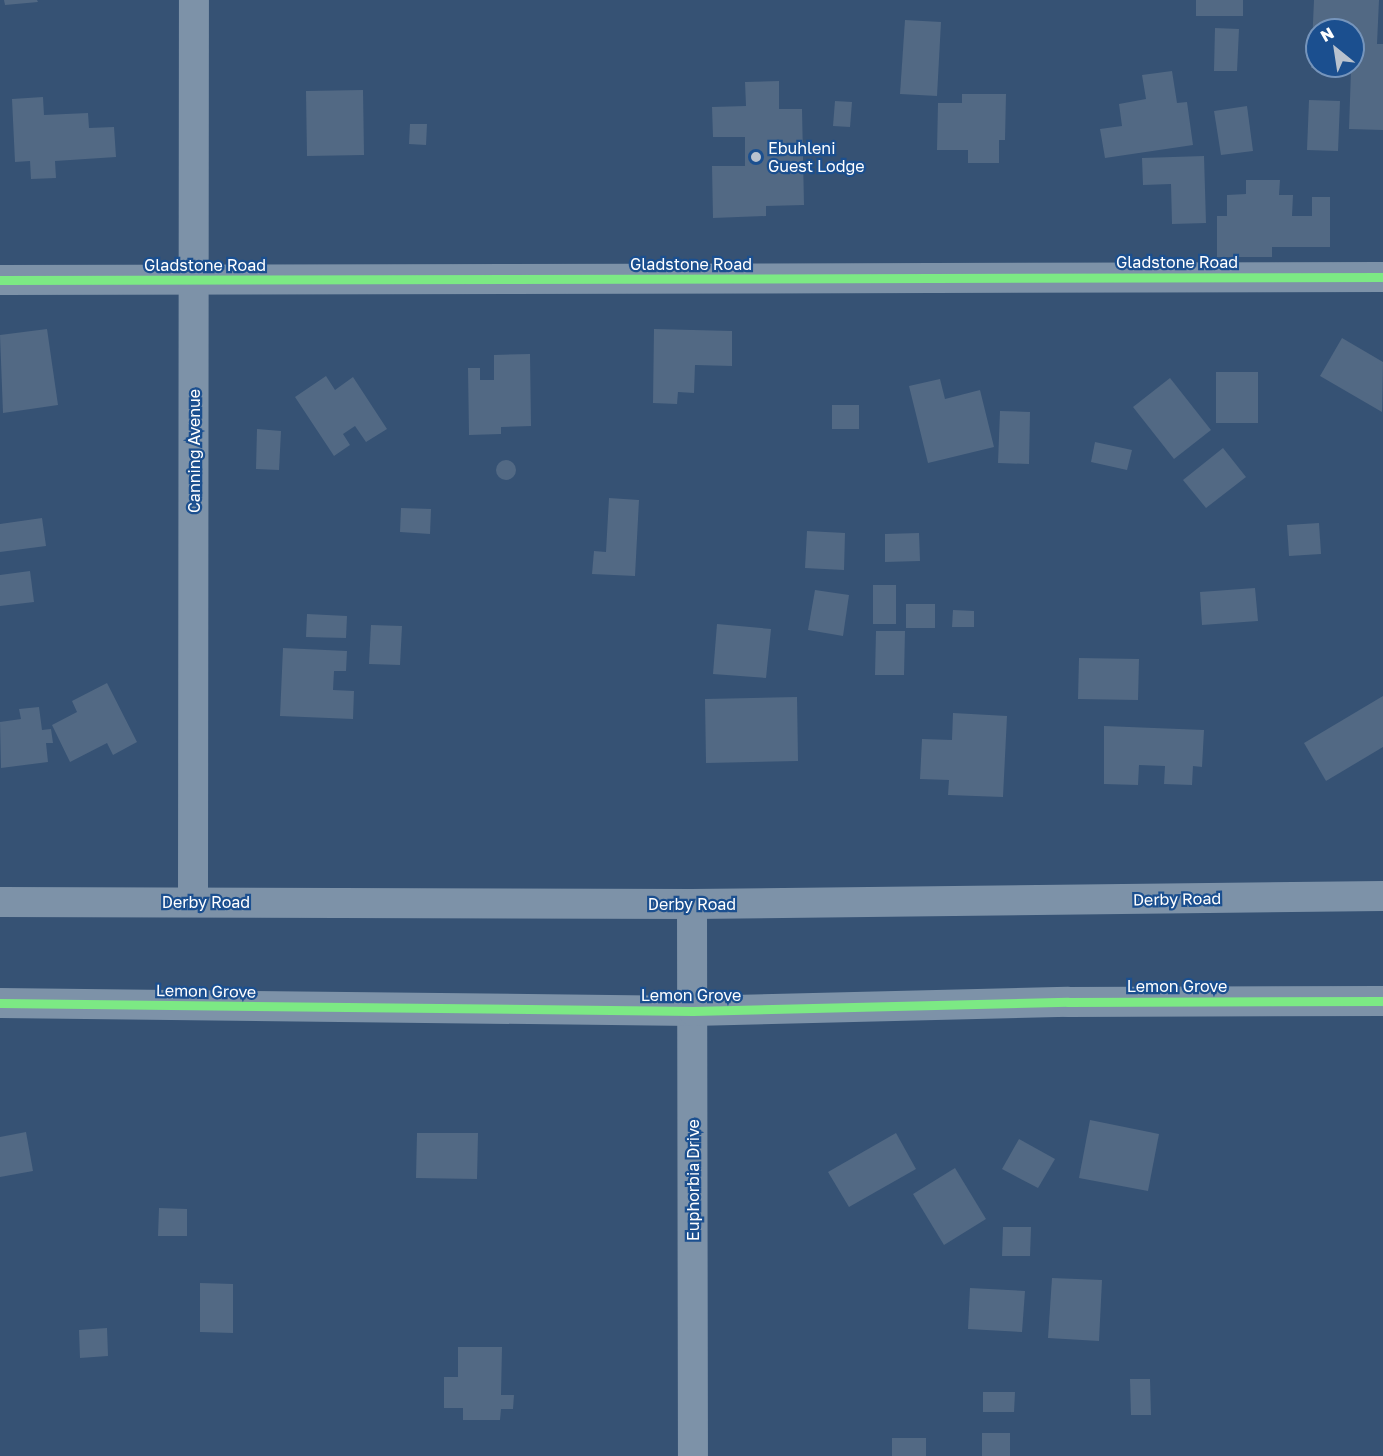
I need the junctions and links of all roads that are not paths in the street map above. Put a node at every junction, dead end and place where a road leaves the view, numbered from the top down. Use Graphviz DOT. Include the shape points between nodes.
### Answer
graph roads {
  1 [pos="194,0"];
  2 [pos="1383,277"];
  3 [pos="0,280"];
  4 [pos="194,280"];
  5 [pos="1383,896"];
  6 [pos="0,902"];
  7 [pos="192,902"];
  8 [pos="692,904"];
  9 [pos="1383,1001"];
  10 [pos="0,1003"];
  11 [pos="693,1011"];
  12 [pos="693,1456"];
  1 -- 4 [label="street, Canning Avenue"];
  2 -- 4 [label="street, Gladstone Road"];
  3 -- 4 [label="street, Gladstone Road"];
  4 -- 7 [label="street, Canning Avenue"];
  5 -- 8 [label="street, Derby Road"];
  6 -- 7 [label="street, Derby Road"];
  7 -- 8 [label="street, Derby Road"];
  8 -- 11 [label="street, Euphorbia Drive"];
  9 -- 11 [label="street, Lemon Grove" via="1068,1002"];
  10 -- 11 [label="street, Lemon Grove"];
  11 -- 12 [label="street, Euphorbia Drive"];
}
